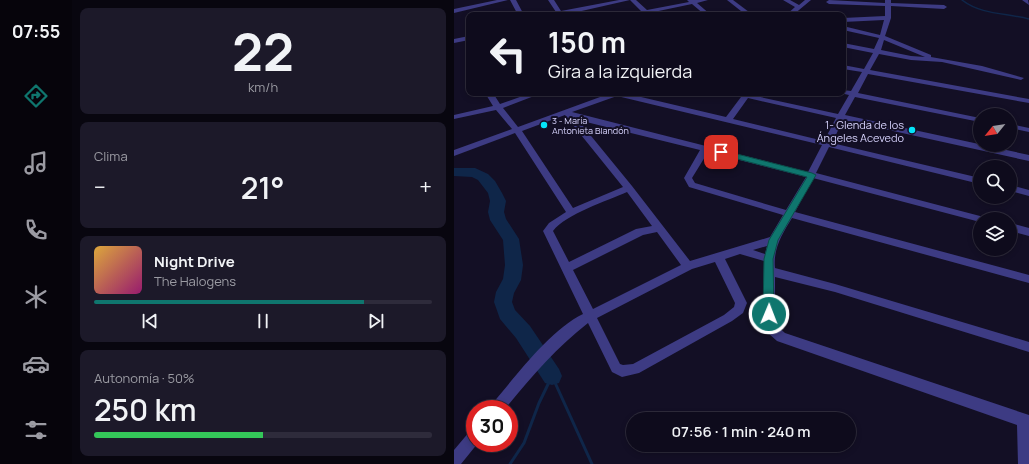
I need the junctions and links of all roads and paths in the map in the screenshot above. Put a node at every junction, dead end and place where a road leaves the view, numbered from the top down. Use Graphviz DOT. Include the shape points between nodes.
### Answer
graph roads {
  1 [pos="505,0"];
  2 [pos="513,0"];
  3 [pos="551,0"];
  4 [pos="593,0"];
  5 [pos="627,0"];
  6 [pos="634,0"];
  7 [pos="705,0"];
  8 [pos="730,0"];
  9 [pos="786,0"];
  10 [pos="808,0"];
  11 [pos="1025,0"];
  12 [pos="692,1"];
  13 [pos="829,2"];
  14 [pos="888,3"];
  15 [pos="1029,3"];
  16 [pos="598,5"];
  17 [pos="799,7"];
  18 [pos="944,8"];
  19 [pos="454,10"];
  20 [pos="519,12"];
  21 [pos="560,12"];
  22 [pos="569,12"];
  23 [pos="645,12"];
  24 [pos="654,12"];
  25 [pos="705,12"];
  26 [pos="746,12"];
  27 [pos="793,12"];
  28 [pos="888,18"];
  29 [pos="846,20"];
  30 [pos="846,29"];
  31 [pos="882,37"];
  32 [pos="466,39"];
  33 [pos="454,41"];
  34 [pos="846,46"];
  35 [pos="877,51"];
  36 [pos="942,60"];
  37 [pos="846,68"];
  38 [pos="866,72"];
  39 [pos="1021,78"];
  40 [pos="846,93"];
  41 [pos="852,94"];
  42 [pos="491,96"];
  43 [pos="529,96"];
  44 [pos="609,96"];
  45 [pos="628,96"];
  46 [pos="745,96"];
  47 [pos="754,96"];
  48 [pos="1029,101"];
  49 [pos="498,107"];
  50 [pos="568,113"];
  51 [pos="454,117"];
  52 [pos="840,118"];
  53 [pos="973,119"];
  54 [pos="728,120"];
  55 [pos="1017,127"];
  56 [pos="517,130"];
  57 [pos="1029,130"];
  58 [pos="827,145"];
  59 [pos="706,148"];
  60 [pos="454,153"];
  61 [pos="1029,158"];
  62 [pos="812,175"];
  63 [pos="973,179"];
  64 [pos="629,188"];
  65 [pos="1017,190"];
  66 [pos="1029,193"];
  67 [pos="570,213"];
  68 [pos="790,214"];
  69 [pos="651,218"];
  70 [pos="973,218"];
  71 [pos="658,228"];
  72 [pos="1017,229"];
  73 [pos="640,232"];
  74 [pos="1029,232"];
  75 [pos="774,240"];
  76 [pos="742,251"];
  77 [pos="718,256"];
  78 [pos="769,265"];
  79 [pos="688,266"];
  80 [pos="567,268"];
  81 [pos="1029,279"];
  82 [pos="590,315"];
  83 [pos="1029,347"];
  84 [pos="504,400"];
  85 [pos="1026,422"];
  86 [pos="466,447"];
  87 [pos="455,460"];
  88 [pos="1025,464"];
  1 -- 19 [label="street"];
  2 -- 20 [label="street"];
  3 -- 21 [label="street"];
  4 -- 16 [label="street"];
  5 -- 16 [label="street"];
  6 -- 23 [label="street"];
  7 -- 12 [label="street"];
  8 -- 26 [label="street"];
  9 -- 17 [label="street"];
  10 -- 17 [label="street"];
  11 -- 15 [label="street"];
  12 -- 24 [label="street"];
  12 -- 25 [label="street"];
  13 -- 14 [label="street"];
  14 -- 18 [label="street"];
  14 -- 28 [label="street"];
  16 -- 22 [label="street"];
  17 -- 27 [label="street"];
  28 -- 29 [label="street"];
  28 -- 31 [label="street"];
  30 -- 31 [label="street"];
  31 -- 35 [label="street"];
  31 -- 36 [label="street"];
  32 -- 33 [label="street"];
  34 -- 35 [label="street"];
  35 -- 36 [label="street" via="911,58"];
  35 -- 38 [label="street"];
  36 -- 39 [label="street"];
  37 -- 38 [label="street"];
  38 -- 41 [label="street"];
  38 -- 48 [label="street"];
  40 -- 41 [label="street"];
  41 -- 52 [label="street"];
  41 -- 53 [label="street"];
  42 -- 49 [label="street"];
  43 -- 49 [label="street"];
  44 -- 50 [label="street"];
  45 -- 54 [label="street"];
  46 -- 54 [label="street"];
  47 -- 52 [label="street"];
  49 -- 51 [label="street"];
  49 -- 56 [label="street"];
  50 -- 56 [label="street"];
  50 -- 59 [label="street"];
  50 -- 64 [label="street"];
  52 -- 58 [label="street"];
  52 -- 61 [label="street"];
  54 -- 58 [label="street"];
  55 -- 57 [label="street"];
  56 -- 60 [label="street"];
  56 -- 67 [label="street"];
  58 -- 62 [label="street"];
  58 -- 63 [label="street"];
  59 -- 62 [label="street"];
  59 -- 68 [label="street" via="688,182"];
  62 -- 68 [label="street"];
  62 -- 70 [label="street"];
  64 -- 67 [label="street"];
  64 -- 69 [label="street"];
  65 -- 66 [label="street"];
  67 -- 80 [label="street" via="552,224 548,230"];
  68 -- 75 [label="street"];
  68 -- 81 [label="street"];
  69 -- 71 [label="street"];
  69 -- 73 [label="street"];
  71 -- 73 [label="street"];
  71 -- 79 [label="street"];
  72 -- 74 [label="street"];
  73 -- 80 [label="street"];
  75 -- 76 [label="street"];
  75 -- 78 [label="street"];
  76 -- 77 [label="street"];
  76 -- 78 [label="street"];
  77 -- 79 [label="street"];
  77 -- 82 [label="street" via="741,303 740,310 635,369 622,371 616,368"];
  78 -- 83 [label="street" via="835,288"];
  78 -- 85 [label="street" via="769,314 772,329 781,337"];
  79 -- 82 [label="street"];
  80 -- 82 [label="street"];
  82 -- 84 [label="street" via="563,335 532,366"];
  85 -- 88 [label="street"];
  86 -- 87 [label="street"];
}
